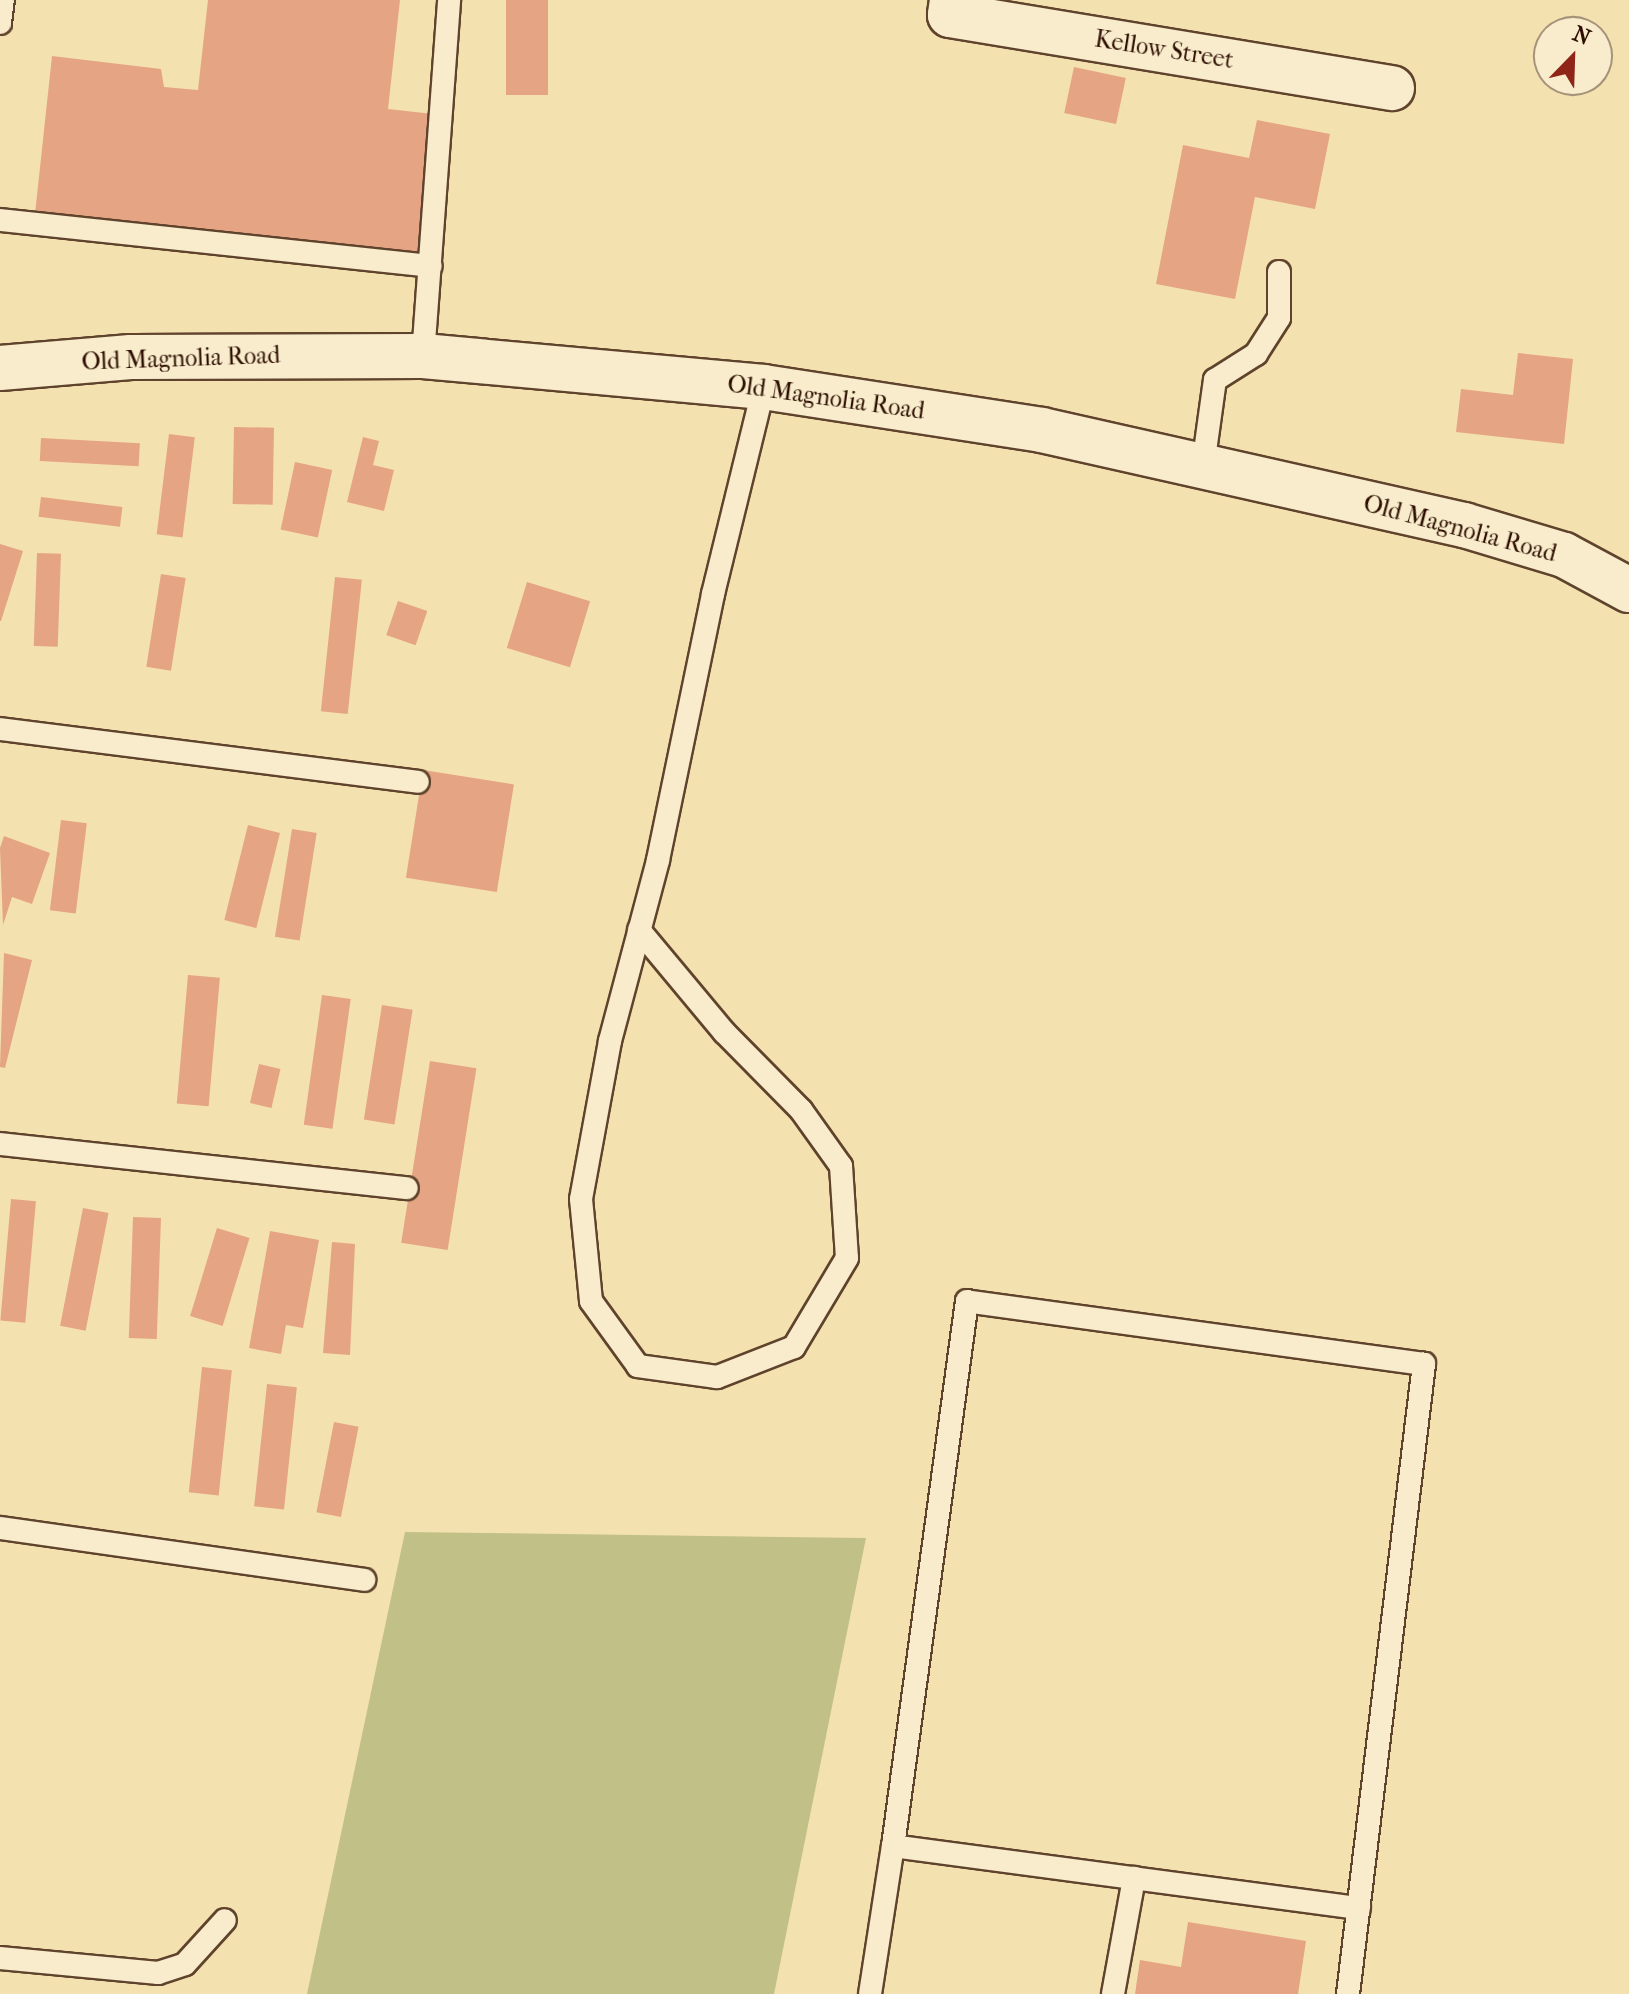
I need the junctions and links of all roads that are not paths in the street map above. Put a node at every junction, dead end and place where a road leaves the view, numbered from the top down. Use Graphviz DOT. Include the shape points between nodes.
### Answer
graph roads {
  1 [pos="3,0"];
  2 [pos="449,0"];
  3 [pos="952,0"];
  4 [pos="0,23"];
  5 [pos="1392,88"];
  6 [pos="0,220"];
  7 [pos="431,266"];
  8 [pos="1279,272"];
  9 [pos="423,356"];
  10 [pos="0,368"];
  11 [pos="764,387"];
  12 [pos="1203,466"];
  13 [pos="1629,590"];
  14 [pos="0,729"];
  15 [pos="418,782"];
  16 [pos="639,930"];
  17 [pos="0,1144"];
  18 [pos="407,1188"];
  19 [pos="0,1528"];
  20 [pos="364,1580"];
  21 [pos="893,1846"];
  22 [pos="1134,1878"];
  23 [pos="1359,1908"];
  24 [pos="225,1920"];
  25 [pos="0,1958"];
  26 [pos="870,1994"];
  27 [pos="1113,1994"];
  28 [pos="1348,1994"];
  1 -- 4 [label="lane"];
  2 -- 7 [label="lane"];
  3 -- 5 [label="street, Kellow Street" via="950,15"];
  6 -- 7 [label="lane"];
  7 -- 9 [label="lane"];
  8 -- 12 [label="lane" via="1279,318 1256,354 1215,380"];
  9 -- 10 [label="street, Old Magnolia Road" via="131,357"];
  9 -- 11 [label="street, Old Magnolia Road"];
  11 -- 12 [label="street, Old Magnolia Road" via="1042,430"];
  11 -- 16 [label="lane"];
  12 -- 13 [label="street, Old Magnolia Road" via="1464,525 1564,555"];
  14 -- 15 [label="lane"];
  16 -- 16 [label="lane" via="610,1041 581,1199 591,1301 638,1366 717,1377 794,1347 847,1258 841,1166 801,1110 724,1032"];
  17 -- 18 [label="lane"];
  19 -- 20 [label="lane"];
  21 -- 22 [label="lane"];
  21 -- 23 [label="lane" via="967,1301 1424,1364"];
  21 -- 26 [label="lane"];
  22 -- 23 [label="lane"];
  22 -- 27 [label="lane"];
  23 -- 28 [label="lane"];
  24 -- 25 [label="lane" via="185,1964 158,1973"];
}
